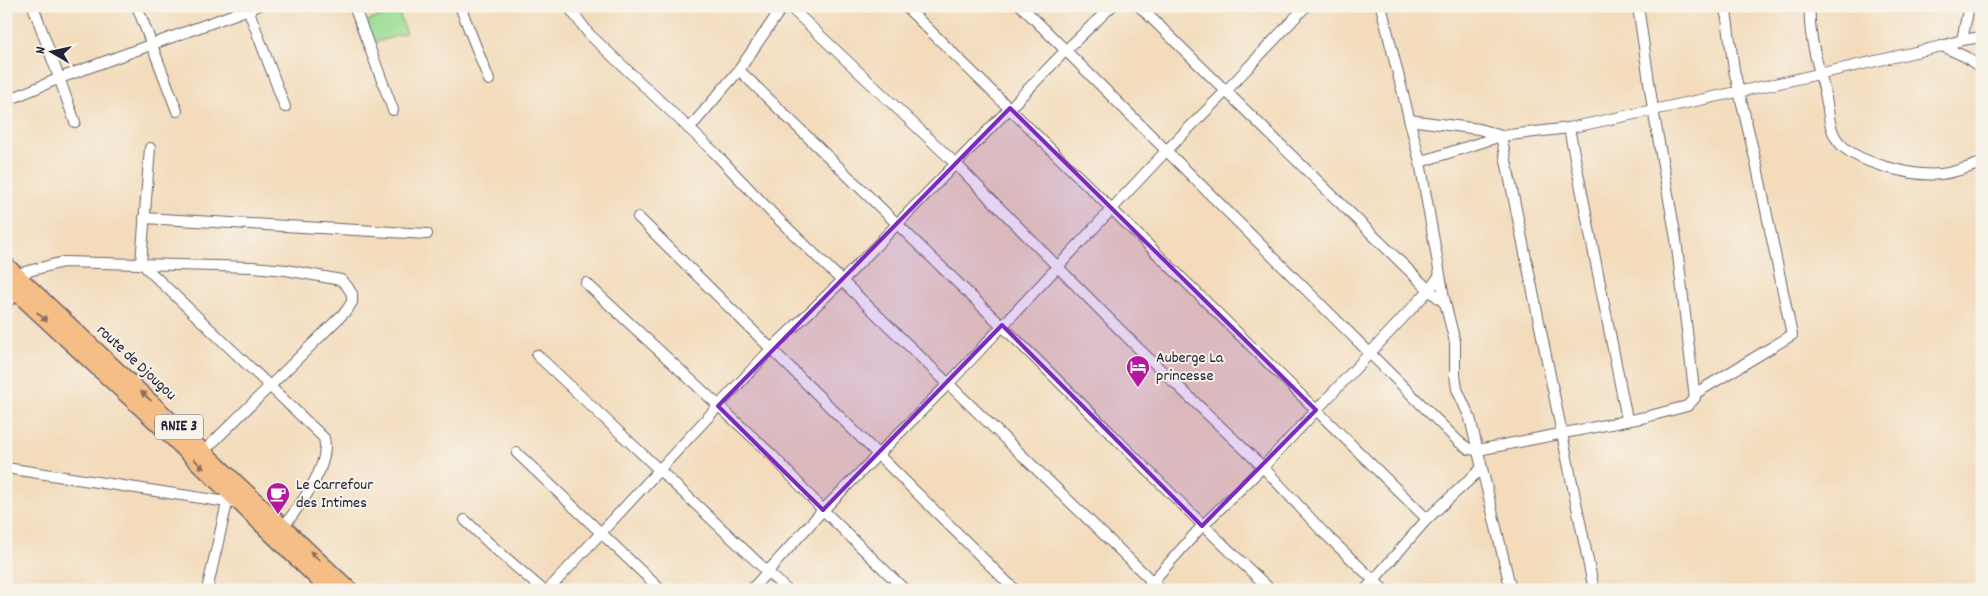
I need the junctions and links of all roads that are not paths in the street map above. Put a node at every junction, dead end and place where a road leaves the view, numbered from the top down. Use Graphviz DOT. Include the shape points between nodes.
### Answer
graph roads {
  1 [pos="33,6"];
  2 [pos="137,6"];
  3 [pos="354,6"];
  4 [pos="460,6"];
  5 [pos="568,6"];
  6 [pos="783,6"];
  7 [pos="789,6"];
  8 [pos="905,6"];
  9 [pos="1021,6"];
  10 [pos="1112,6"];
  11 [pos="1140,6"];
  12 [pos="1306,6"];
  13 [pos="1381,6"];
  14 [pos="1638,6"];
  15 [pos="1724,6"];
  16 [pos="1810,6"];
  17 [pos="1969,6"];
  18 [pos="251,7"];
  19 [pos="1982,37"];
  20 [pos="1962,40"];
  21 [pos="152,44"];
  22 [pos="1942,46"];
  23 [pos="1066,50"];
  24 [pos="1982,69"];
  25 [pos="738,70"];
  26 [pos="1819,75"];
  27 [pos="60,78"];
  28 [pos="489,80"];
  29 [pos="1227,90"];
  30 [pos="1739,91"];
  31 [pos="6,101"];
  32 [pos="285,107"];
  33 [pos="1010,108"];
  34 [pos="1653,109"];
  35 [pos="393,110"];
  36 [pos="177,111"];
  37 [pos="1409,120"];
  38 [pos="75,122"];
  39 [pos="1569,128"];
  40 [pos="689,129"];
  41 [pos="1501,136"];
  42 [pos="150,148"];
  43 [pos="1166,151"];
  44 [pos="1420,162"];
  45 [pos="1982,163"];
  46 [pos="956,164"];
  47 [pos="1112,208"];
  48 [pos="638,217"];
  49 [pos="144,218"];
  50 [pos="898,224"];
  51 [pos="427,234"];
  52 [pos="141,263"];
  53 [pos="1057,267"];
  54 [pos="1440,275"];
  55 [pos="843,280"];
  56 [pos="586,283"];
  57 [pos="10,284"];
  58 [pos="1428,290"];
  59 [pos="1445,302"];
  60 [pos="1002,325"];
  61 [pos="772,348"];
  62 [pos="1369,353"];
  63 [pos="536,355"];
  64 [pos="949,383"];
  65 [pos="268,387"];
  66 [pos="1696,393"];
  67 [pos="718,406"];
  68 [pos="1316,410"];
  69 [pos="1627,419"];
  70 [pos="164,422"];
  71 [pos="1562,432"];
  72 [pos="204,450"];
  73 [pos="1478,450"];
  74 [pos="517,453"];
  75 [pos="877,455"];
  76 [pos="6,468"];
  77 [pos="1263,468"];
  78 [pos="1482,468"];
  79 [pos="659,472"];
  80 [pos="234,503"];
  81 [pos="823,510"];
  82 [pos="1428,519"];
  83 [pos="465,520"];
  84 [pos="284,526"];
  85 [pos="1202,526"];
  86 [pos="602,533"];
  87 [pos="769,572"];
  88 [pos="1374,581"];
  89 [pos="1153,582"];
  90 [pos="206,590"];
  91 [pos="329,590"];
  92 [pos="350,590"];
  93 [pos="543,590"];
  94 [pos="548,590"];
  95 [pos="661,590"];
  96 [pos="750,590"];
  97 [pos="787,590"];
  98 [pos="905,590"];
  99 [pos="1015,590"];
  100 [pos="1145,590"];
  101 [pos="1161,590"];
  102 [pos="1271,590"];
  103 [pos="1365,590"];
  104 [pos="1384,590"];
  105 [pos="1511,590"];
  106 [pos="1594,590"];
  1 -- 27 [label="street"];
  2 -- 21 [label="street"];
  3 -- 35 [label="street"];
  4 -- 28 [label="street"];
  5 -- 40 [label="street" via="589,34"];
  6 -- 25 [label="street"];
  7 -- 46 [label="street"];
  8 -- 33 [label="street"];
  9 -- 23 [label="street"];
  10 -- 23 [label="street"];
  11 -- 29 [label="street"];
  12 -- 29 [label="street"];
  13 -- 37 [label="street"];
  14 -- 34 [label="street"];
  15 -- 30 [label="street"];
  16 -- 26 [label="street" via="1810,32"];
  17 -- 20 [label="street"];
  18 -- 21 [label="street"];
  18 -- 32 [label="street"];
  19 -- 20 [label="street"];
  20 -- 22 [label="street"];
  21 -- 27 [label="street"];
  21 -- 36 [label="street"];
  22 -- 24 [label="street"];
  22 -- 26 [label="street"];
  23 -- 33 [label="street"];
  23 -- 43 [label="street"];
  25 -- 40 [label="street"];
  25 -- 50 [label="street"];
  26 -- 30 [label="street"];
  26 -- 45 [label="street" via="1834,133 1838,141 1858,155 1890,168 1925,174 1942,174"];
  27 -- 31 [label="street"];
  27 -- 38 [label="street"];
  29 -- 43 [label="street"];
  29 -- 58 [label="street"];
  30 -- 34 [label="street"];
  30 -- 66 [label="street" via="1792,335"];
  33 -- 46 [label="street"];
  33 -- 47 [label="street"];
  34 -- 39 [label="street"];
  34 -- 66 [label="street" via="1676,239"];
  37 -- 41 [label="street" via="1479,129"];
  37 -- 44 [label="street"];
  39 -- 41 [label="street"];
  39 -- 69 [label="street"];
  40 -- 55 [label="street"];
  41 -- 44 [label="street"];
  41 -- 71 [label="street"];
  42 -- 49 [label="street"];
  43 -- 47 [label="street"];
  43 -- 62 [label="street"];
  44 -- 54 [label="street"];
  46 -- 50 [label="street"];
  46 -- 53 [label="street"];
  47 -- 53 [label="street"];
  47 -- 68 [label="street"];
  48 -- 61 [label="street"];
  49 -- 51 [label="street"];
  49 -- 52 [label="street"];
  50 -- 55 [label="street"];
  50 -- 60 [label="street"];
  52 -- 57 [label="street" via="63,262"];
  52 -- 65 [label="street"];
  52 -- 65 [label="street" via="286,270 334,278 347,286 352,294 347,310"];
  53 -- 60 [label="street"];
  53 -- 77 [label="street"];
  54 -- 58 [label="street"];
  54 -- 59 [label="street"];
  55 -- 61 [label="street"];
  55 -- 64 [label="street"];
  56 -- 67 [label="street"];
  57 -- 70 [label="highway, route de Djougou / RNIE 3"];
  58 -- 59 [label="street"];
  58 -- 62 [label="street"];
  59 -- 73 [label="street" via="1454,342 1457,389 1470,418"];
  60 -- 64 [label="street"];
  60 -- 85 [label="street"];
  61 -- 67 [label="street"];
  61 -- 75 [label="street"];
  62 -- 68 [label="street"];
  62 -- 73 [label="street" via="1458,442"];
  63 -- 79 [label="street"];
  64 -- 75 [label="street"];
  64 -- 89 [label="street"];
  65 -- 72 [label="street"];
  65 -- 84 [label="street" via="324,438 326,446 318,473"];
  66 -- 69 [label="street" via="1687,406"];
  67 -- 79 [label="street"];
  67 -- 81 [label="street" via="772,455"];
  68 -- 77 [label="street"];
  68 -- 82 [label="street"];
  69 -- 71 [label="street"];
  70 -- 72 [label="highway, route de Djougou / RNIE 3"];
  70 -- 80 [label="highway, route de Djougou / RNIE 3, one-way"];
  71 -- 73 [label="street"];
  71 -- 106 [label="street"];
  72 -- 84 [label="highway, route de Djougou / RNIE 3"];
  73 -- 78 [label="street"];
  74 -- 86 [label="street"];
  75 -- 81 [label="street"];
  75 -- 99 [label="street"];
  76 -- 80 [label="street"];
  77 -- 85 [label="street"];
  77 -- 88 [label="street"];
  78 -- 82 [label="street"];
  78 -- 105 [label="street"];
  79 -- 86 [label="street"];
  79 -- 87 [label="street"];
  80 -- 90 [label="street"];
  80 -- 91 [label="highway, route de Djougou / RNIE 3"];
  81 -- 87 [label="street"];
  81 -- 98 [label="street"];
  82 -- 88 [label="street"];
  83 -- 93 [label="street"];
  92 -- 84 [label="highway, route de Djougou / RNIE 3, one-way"];
  85 -- 89 [label="street"];
  85 -- 102 [label="street"];
  86 -- 94 [label="street"];
  86 -- 95 [label="street"];
  87 -- 96 [label="street"];
  87 -- 97 [label="street"];
  88 -- 103 [label="street"];
  88 -- 104 [label="street"];
  89 -- 100 [label="street"];
  89 -- 101 [label="street"];
}
